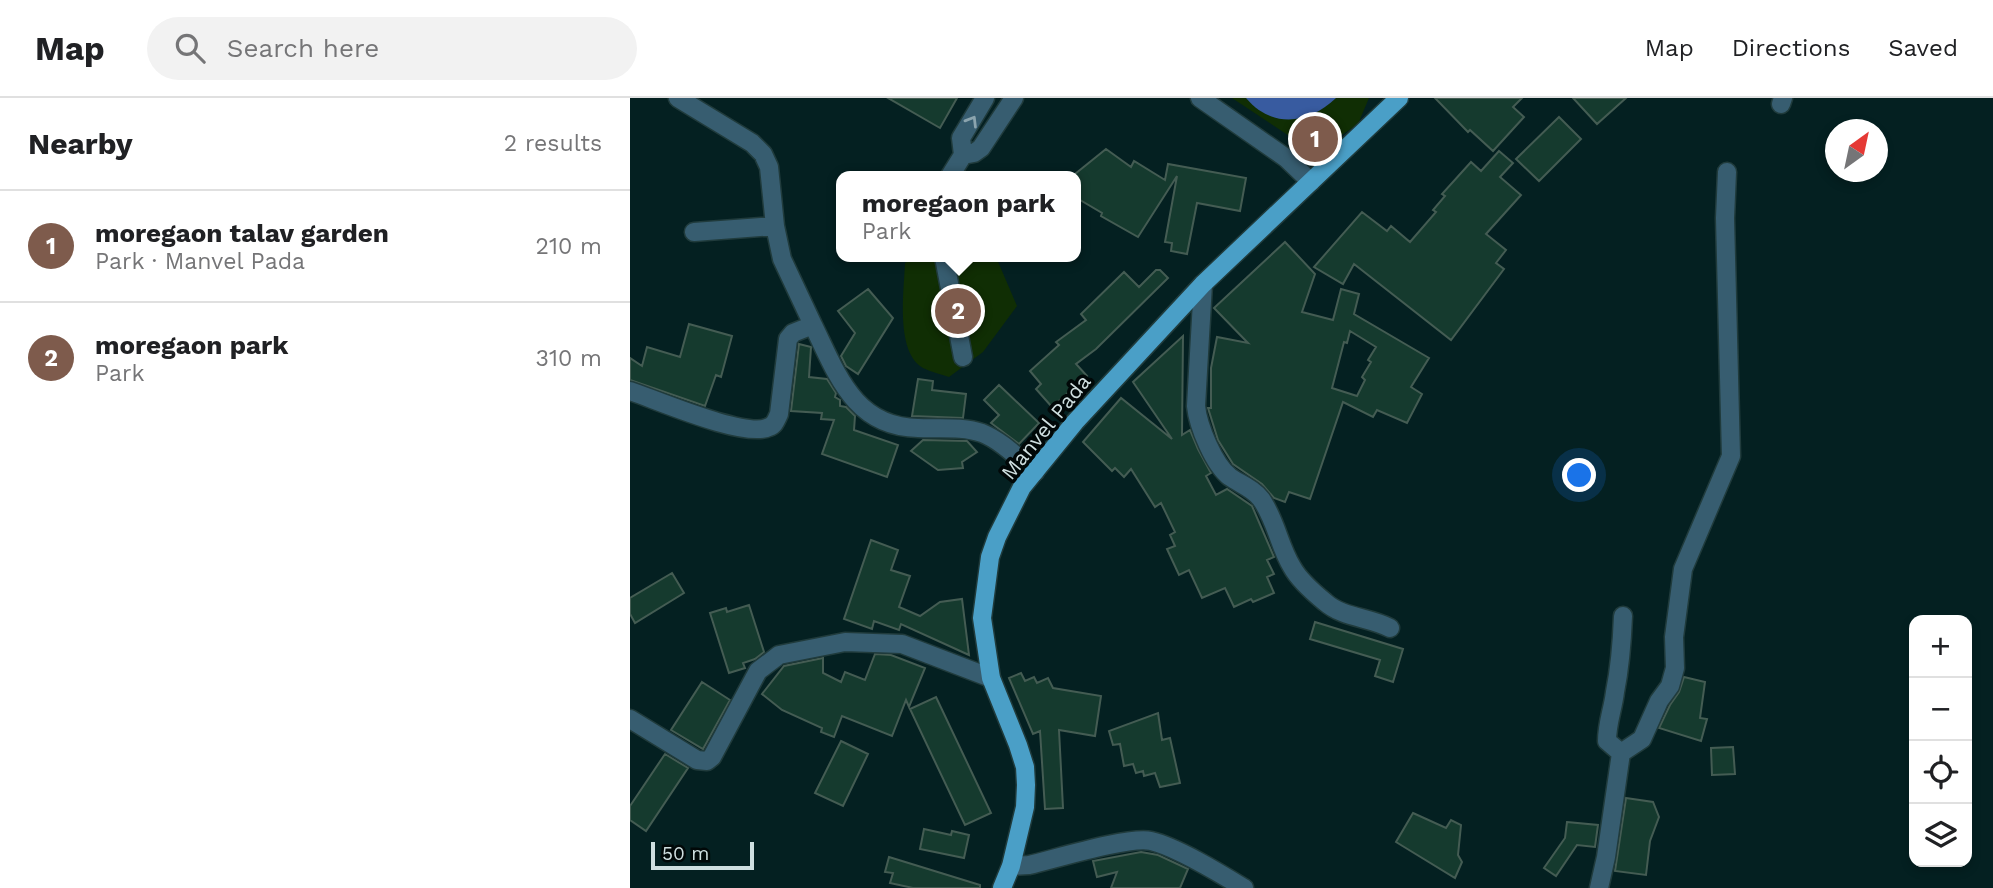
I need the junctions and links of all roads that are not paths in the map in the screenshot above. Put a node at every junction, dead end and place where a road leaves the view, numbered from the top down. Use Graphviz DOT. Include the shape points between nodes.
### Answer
graph roads {
  1 [pos="678,98"];
  2 [pos="985,98"];
  3 [pos="1014,98"];
  4 [pos="1200,98"];
  5 [pos="1399,98"];
  6 [pos="963,155"];
  7 [pos="953,171"];
  8 [pos="1727,172"];
  9 [pos="1311,181"];
  10 [pos="775,226"];
  11 [pos="694,232"];
  12 [pos="945,262"];
  13 [pos="1203,284"];
  14 [pos="813,325"];
  15 [pos="963,357"];
  16 [pos="630,391"];
  17 [pos="1035,472"];
  18 [pos="1623,616"];
  19 [pos="1390,628"];
  20 [pos="991,678"];
  21 [pos="630,719"];
  22 [pos="1621,752"];
  23 [pos="1012,866"];
  24 [pos="1002,888"];
  25 [pos="1244,888"];
  26 [pos="1599,888"];
  1 -- 10 [label="street" via="752,143 762,155 769,167"];
  6 -- 2 [label="street, one-way" via="961,138"];
  3 -- 6 [label="street" via="981,148"];
  4 -- 9 [label="street"];
  5 -- 9 [label="main road, Manvel Pada"];
  6 -- 7 [label="street"];
  8 -- 22 [label="street" via="1731,456 1683,569 1670,686 1642,740"];
  9 -- 13 [label="main road, Manvel Pada"];
  10 -- 11 [label="street"];
  10 -- 14 [label="street" via="782,258"];
  12 -- 15 [label="street"];
  13 -- 17 [label="main road, Manvel Pada"];
  13 -- 19 [label="street" via="1197,419 1219,466 1260,497 1293,570 1327,604"];
  14 -- 16 [label="street" via="788,339 779,414 768,429 731,426"];
  14 -- 17 [label="street" via="845,391 882,422 902,428 982,433"];
  17 -- 20 [label="main road, Manvel Pada" via="1022,487 990,556 982,618"];
  18 -- 22 [label="street" via="1620,666 1607,724 1607,741"];
  20 -- 21 [label="street" via="902,644 845,642 779,655 758,671 708,761 697,760"];
  20 -- 23 [label="main road, Manvel Pada" via="1026,776 1025,807"];
  22 -- 26 [label="street"];
  23 -- 24 [label="main road, Manvel Pada"];
  23 -- 25 [label="street" via="1152,841"];
}
